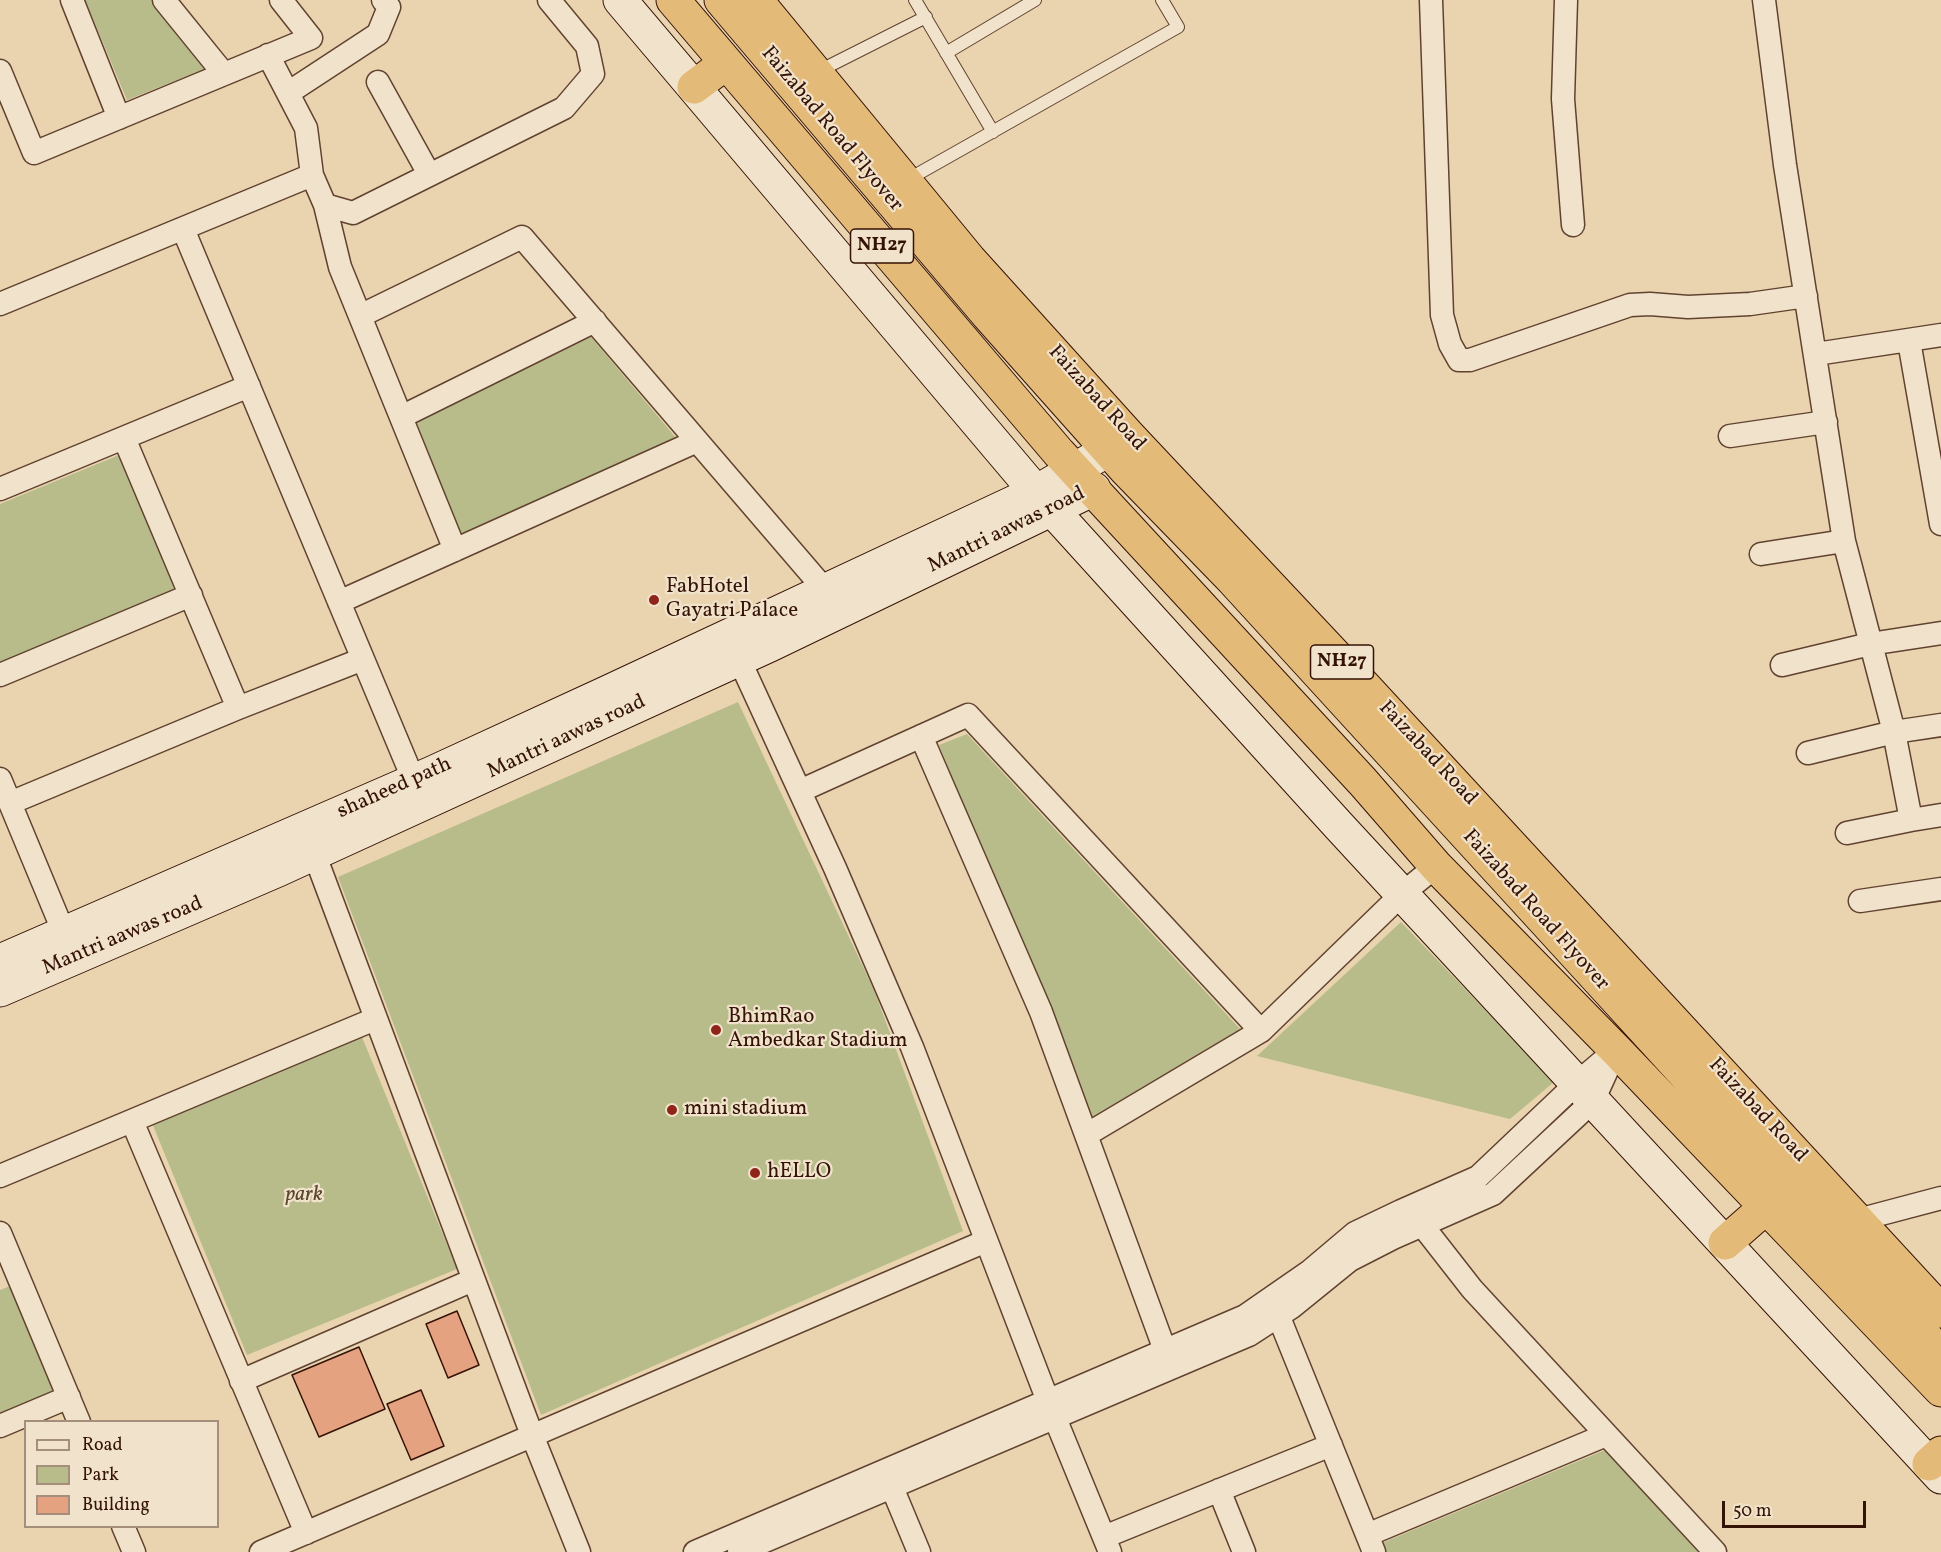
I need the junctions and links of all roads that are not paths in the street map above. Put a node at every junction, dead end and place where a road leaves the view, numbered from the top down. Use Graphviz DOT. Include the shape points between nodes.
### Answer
graph roads {
  1 [pos="72,0"];
  2 [pos="164,0"];
  3 [pos="281,0"];
  4 [pos="383,0"];
  5 [pos="549,0"];
  6 [pos="620,0"];
  7 [pos="673,0"];
  8 [pos="721,0"];
  9 [pos="756,0"];
  10 [pos="915,0"];
  11 [pos="1035,0"];
  12 [pos="1162,0"];
  13 [pos="1431,0"];
  14 [pos="1566,0"];
  15 [pos="1764,0"];
  16 [pos="926,17"];
  17 [pos="946,52"];
  18 [pos="268,56"];
  19 [pos="726,63"];
  20 [pos="0,70"];
  21 [pos="816,72"];
  22 [pos="224,74"];
  23 [pos="378,82"];
  24 [pos="694,87"];
  25 [pos="288,93"];
  26 [pos="119,117"];
  27 [pos="993,132"];
  28 [pos="429,174"];
  29 [pos="312,175"];
  30 [pos="906,181"];
  31 [pos="326,205"];
  32 [pos="1573,225"];
  33 [pos="183,229"];
  34 [pos="1806,296"];
  35 [pos="0,304"];
  36 [pos="360,316"];
  37 [pos="595,321"];
  38 [pos="1941,335"];
  39 [pos="1909,341"];
  40 [pos="1816,354"];
  41 [pos="249,386"];
  42 [pos="401,417"];
  43 [pos="1826,422"];
  44 [pos="1730,436"];
  45 [pos="124,438"];
  46 [pos="697,441"];
  47 [pos="1117,460"];
  48 [pos="1084,478"];
  49 [pos="0,489"];
  50 [pos="1044,501"];
  51 [pos="1941,524"];
  52 [pos="1844,541"];
  53 [pos="454,550"];
  54 [pos="1761,555"];
  55 [pos="826,591"];
  56 [pos="191,595"];
  57 [pos="339,602"];
  58 [pos="1941,633"];
  59 [pos="1870,644"];
  60 [pos="363,659"];
  61 [pos="739,659"];
  62 [pos="1782,665"];
  63 [pos="0,675"];
  64 [pos="611,704"];
  65 [pos="238,708"];
  66 [pos="1941,725"];
  67 [pos="1894,732"];
  68 [pos="921,736"];
  69 [pos="1808,753"];
  70 [pos="0,779"];
  71 [pos="414,781"];
  72 [pos="800,790"];
  73 [pos="10,803"];
  74 [pos="1941,815"];
  75 [pos="1911,820"];
  76 [pos="1847,833"];
  77 [pos="314,854"];
  78 [pos="1436,866"];
  79 [pos="1941,889"];
  80 [pos="1402,894"];
  81 [pos="1860,901"];
  82 [pos="64,933"];
  83 [pos="0,961"];
  84 [pos="0,990"];
  85 [pos="375,1019"];
  86 [pos="1260,1031"];
  87 [pos="1616,1050"];
  88 [pos="1585,1092"];
  89 [pos="132,1121"];
  90 [pos="1086,1135"];
  91 [pos="0,1176"];
  92 [pos="1941,1198"];
  93 [pos="1766,1207"];
  94 [pos="1417,1216"];
  95 [pos="1858,1220"];
  96 [pos="0,1233"];
  97 [pos="986,1240"];
  98 [pos="1725,1243"];
  99 [pos="8,1272"];
  100 [pos="474,1281"];
  101 [pos="1275,1307"];
  102 [pos="1941,1311"];
  103 [pos="1941,1354"];
  104 [pos="1169,1359"];
  105 [pos="241,1381"];
  106 [pos="1941,1390"];
  107 [pos="69,1397"];
  108 [pos="1052,1409"];
  109 [pos="78,1420"];
  110 [pos="0,1426"];
  111 [pos="532,1435"];
  112 [pos="1606,1435"];
  113 [pos="1331,1445"];
  114 [pos="1937,1465"];
  115 [pos="889,1479"];
  116 [pos="1219,1490"];
  117 [pos="123,1528"];
  118 [pos="306,1533"];
  119 [pos="780,1535"];
  120 [pos="1107,1544"];
  121 [pos="1370,1544"];
  122 [pos="134,1552"];
  123 [pos="261,1552"];
  124 [pos="579,1552"];
  125 [pos="695,1552"];
  126 [pos="739,1552"];
  127 [pos="919,1552"];
  128 [pos="1244,1552"];
  129 [pos="1715,1552"];
  1 -- 26 [label="street"];
  2 -- 22 [label="street"];
  3 -- 18 [label="street" via="311,38"];
  4 -- 25 [label="street" via="389,7 378,34"];
  5 -- 28 [label="street" via="587,46 593,74 564,108"];
  6 -- 24 [label="street"];
  7 -- 19 [label="highway, NH27"];
  8 -- 47 [label="highway, Faizabad Road Flyover" via="988,315"];
  9 -- 21 [label="highway, Faizabad Road / NH27"];
  10 -- 16 [label="lane"];
  11 -- 17 [label="lane"];
  12 -- 27 [label="lane" via="1178,27"];
  13 -- 34 [label="street" via="1442,315 1459,360 1470,360 1630,305 1688,307"];
  14 -- 32 [label="street" via="1563,99"];
  15 -- 34 [label="street"];
  16 -- 17 [label="lane"];
  16 -- 21 [label="lane"];
  17 -- 27 [label="lane"];
  18 -- 22 [label="street"];
  18 -- 25 [label="street"];
  19 -- 24 [label="highway"];
  19 -- 48 [label="highway, NH27"];
  20 -- 26 [label="street" via="34,153"];
  21 -- 30 [label="highway, Faizabad Road / NH27"];
  22 -- 26 [label="street"];
  23 -- 28 [label="street"];
  24 -- 50 [label="street"];
  25 -- 29 [label="street" via="306,128"];
  27 -- 30 [label="lane"];
  28 -- 31 [label="street" via="353,213"];
  29 -- 31 [label="street"];
  29 -- 33 [label="street"];
  30 -- 95 [label="highway, Faizabad Road / NH27" via="970,260 1129,436"];
  31 -- 36 [label="street" via="340,267"];
  33 -- 35 [label="street"];
  33 -- 41 [label="street"];
  34 -- 40 [label="street"];
  36 -- 37 [label="street" via="522,237"];
  36 -- 42 [label="street"];
  37 -- 42 [label="street"];
  37 -- 46 [label="street"];
  38 -- 39 [label="street"];
  39 -- 40 [label="street"];
  39 -- 51 [label="street"];
  40 -- 43 [label="street"];
  41 -- 45 [label="street"];
  41 -- 57 [label="street"];
  42 -- 53 [label="street"];
  43 -- 44 [label="street"];
  43 -- 52 [label="street"];
  45 -- 49 [label="street"];
  45 -- 56 [label="street"];
  46 -- 53 [label="street"];
  46 -- 55 [label="street"];
  47 -- 48 [label="highway, Mantri aawas road"];
  47 -- 103 [label="highway, Faizabad Road Flyover / NH27" via="1232,579"];
  48 -- 50 [label="street, Mantri aawas road"];
  48 -- 78 [label="highway"];
  50 -- 55 [label="street, shaheed path"];
  50 -- 61 [label="street, Mantri aawas road"];
  50 -- 80 [label="street"];
  52 -- 54 [label="street"];
  52 -- 59 [label="street"];
  53 -- 57 [label="street"];
  55 -- 64 [label="street, shaheed path"];
  56 -- 63 [label="street"];
  56 -- 65 [label="street"];
  57 -- 60 [label="street"];
  58 -- 59 [label="street"];
  59 -- 62 [label="street"];
  59 -- 67 [label="street"];
  60 -- 65 [label="street"];
  60 -- 71 [label="street"];
  61 -- 64 [label="street, Mantri aawas road"];
  61 -- 72 [label="street"];
  64 -- 71 [label="street, shaheed path"];
  64 -- 77 [label="street, Mantri aawas road"];
  65 -- 73 [label="street"];
  66 -- 67 [label="street"];
  67 -- 69 [label="street"];
  67 -- 75 [label="street"];
  68 -- 72 [label="street"];
  68 -- 86 [label="street" via="968,715"];
  68 -- 90 [label="street" via="1041,1012"];
  70 -- 73 [label="street"];
  71 -- 82 [label="street, shaheed path"];
  72 -- 97 [label="street" via="912,1047"];
  73 -- 82 [label="street"];
  74 -- 75 [label="street"];
  75 -- 76 [label="street"];
  77 -- 84 [label="street, Mantri aawas road"];
  77 -- 85 [label="street"];
  78 -- 80 [label="street"];
  78 -- 87 [label="highway"];
  79 -- 81 [label="street"];
  80 -- 86 [label="street"];
  80 -- 88 [label="street"];
  82 -- 83 [label="street, shaheed path"];
  85 -- 89 [label="street"];
  85 -- 100 [label="street"];
  86 -- 90 [label="street"];
  87 -- 88 [label="street"];
  87 -- 93 [label="highway"];
  88 -- 94 [label="street" via="1478,1177"];
  88 -- 98 [label="street"];
  89 -- 91 [label="street"];
  89 -- 105 [label="street"];
  90 -- 104 [label="street"];
  92 -- 95 [label="street"];
  93 -- 98 [label="highway"];
  93 -- 106 [label="highway"];
  94 -- 101 [label="street" via="1355,1233 1310,1270"];
  94 -- 112 [label="street" via="1472,1289"];
  95 -- 102 [label="highway, Faizabad Road / NH27"];
  96 -- 99 [label="street"];
  97 -- 108 [label="street"];
  97 -- 111 [label="street"];
  98 -- 114 [label="street"];
  99 -- 107 [label="street"];
  100 -- 105 [label="street"];
  100 -- 111 [label="street"];
  101 -- 104 [label="street" via="1245,1316"];
  101 -- 113 [label="street"];
  104 -- 108 [label="street"];
  105 -- 118 [label="street"];
  107 -- 109 [label="street"];
  107 -- 110 [label="street"];
  108 -- 115 [label="street"];
  108 -- 120 [label="street"];
  111 -- 118 [label="street"];
  111 -- 124 [label="street"];
  112 -- 121 [label="street"];
  112 -- 129 [label="street"];
  113 -- 116 [label="street"];
  113 -- 121 [label="street"];
  115 -- 119 [label="street"];
  115 -- 127 [label="street"];
  116 -- 120 [label="street"];
  116 -- 128 [label="street"];
  117 -- 122 [label="street"];
  118 -- 123 [label="street"];
  119 -- 125 [label="street"];
  119 -- 126 [label="street"];
}
